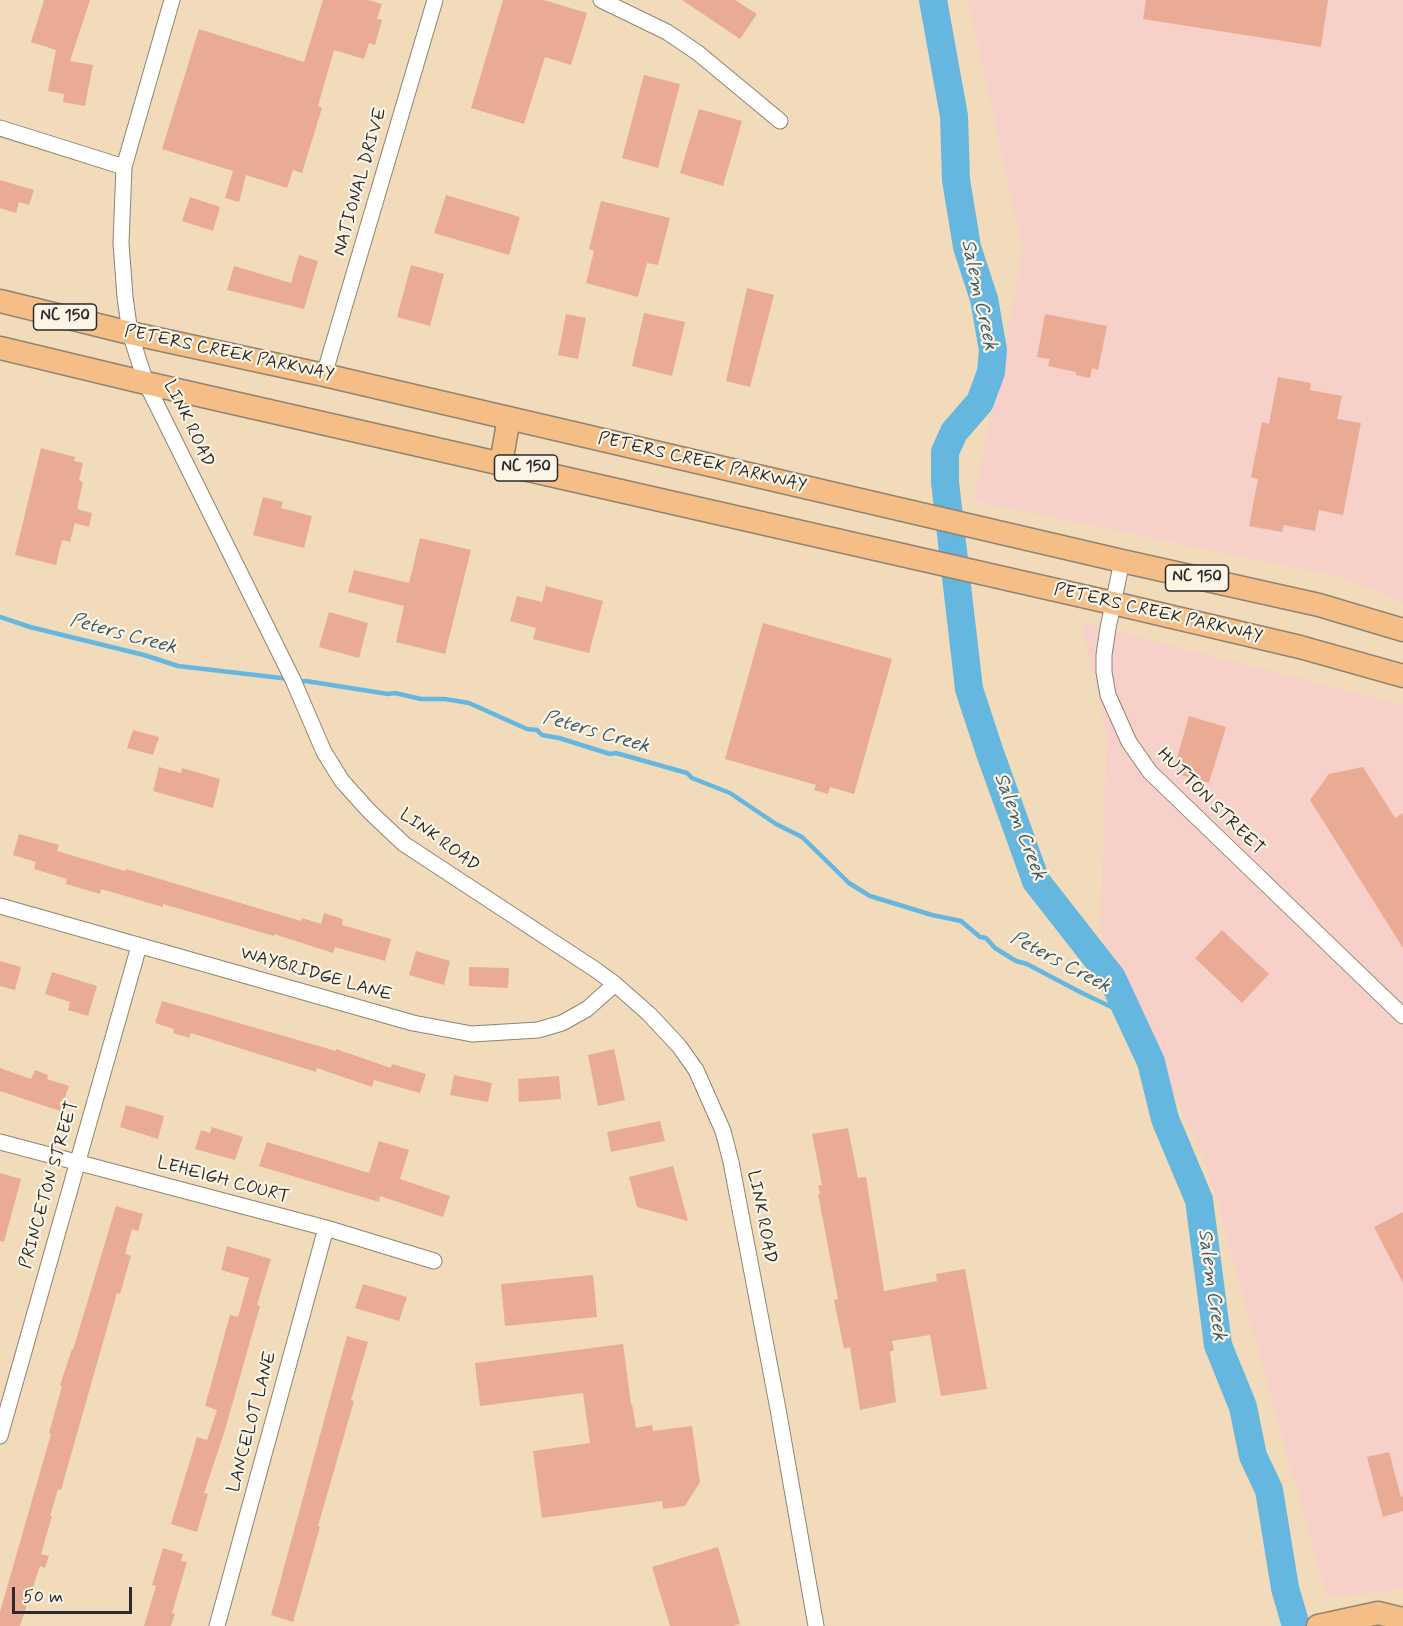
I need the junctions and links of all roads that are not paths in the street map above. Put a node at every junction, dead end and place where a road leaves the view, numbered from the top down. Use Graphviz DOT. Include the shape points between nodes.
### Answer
graph roads {
  1 [pos="172,0"];
  2 [pos="435,0"];
  3 [pos="601,0"];
  4 [pos="780,121"];
  5 [pos="0,128"];
  6 [pos="124,167"];
  7 [pos="0,301"];
  8 [pos="130,333"];
  9 [pos="0,348"];
  10 [pos="324,375"];
  11 [pos="146,383"];
  12 [pos="509,418"];
  13 [pos="501,463"];
  14 [pos="1122,561"];
  15 [pos="1113,603"];
  16 [pos="1403,630"];
  17 [pos="1403,676"];
  18 [pos="0,906"];
  19 [pos="139,946"];
  20 [pos="615,984"];
  21 [pos="1403,1016"];
  22 [pos="0,1142"];
  23 [pos="76,1162"];
  24 [pos="326,1228"];
  25 [pos="434,1261"];
  26 [pos="6,1394"];
  27 [pos="0,1436"];
  28 [pos="1403,1619"];
  29 [pos="1325,1625"];
  30 [pos="217,1626"];
  31 [pos="816,1626"];
  1 -- 6 [label="street, LINK ROAD"];
  2 -- 10 [label="street, NATIONAL DRIVE"];
  3 -- 4 [label="street" via="675,37"];
  5 -- 6 [label="street"];
  6 -- 8 [label="street, LINK ROAD" via="122,243"];
  7 -- 8 [label="main road, PETERS CREEK PARKWAY / NC 150"];
  8 -- 10 [label="main road, PETERS CREEK PARKWAY / NC 150"];
  8 -- 11 [label="street, LINK ROAD"];
  9 -- 11 [label="main road, PETERS CREEK PARKWAY / NC 150"];
  10 -- 12 [label="main road, PETERS CREEK PARKWAY / NC 150"];
  11 -- 13 [label="main road, PETERS CREEK PARKWAY / NC 150"];
  11 -- 20 [label="street, LINK ROAD" via="293,680 324,752 342,780 404,844"];
  12 -- 13 [label="main road"];
  12 -- 14 [label="main road, PETERS CREEK PARKWAY / NC 150"];
  13 -- 15 [label="main road, PETERS CREEK PARKWAY / NC 150"];
  14 -- 15 [label="street, HUTTON STREET"];
  14 -- 16 [label="main road, PETERS CREEK PARKWAY / NC 150" via="1319,605"];
  15 -- 17 [label="main road, PETERS CREEK PARKWAY / NC 150"];
  15 -- 21 [label="street, HUTTON STREET" via="1104,654 1106,688 1140,761"];
  18 -- 19 [label="street, WAYBRIDGE LANE"];
  19 -- 20 [label="street, WAYBRIDGE LANE" via="413,1023 472,1034 538,1030 562,1023 587,1009"];
  19 -- 23 [label="street, PRINCETON STREET"];
  20 -- 31 [label="street, LINK ROAD" via="679,1046 696,1070 723,1131 746,1236"];
  22 -- 23 [label="street, LEHEIGH COURT"];
  23 -- 24 [label="street, LEHEIGH COURT"];
  23 -- 26 [label="street, PRINCETON STREET"];
  24 -- 25 [label="street, LEHEIGH COURT"];
  24 -- 30 [label="street, LANCELOT LANE"];
  26 -- 27 [label="street, PRINCETON STREET"];
  28 -- 29 [label="main road" via="1378,1613"];
}
